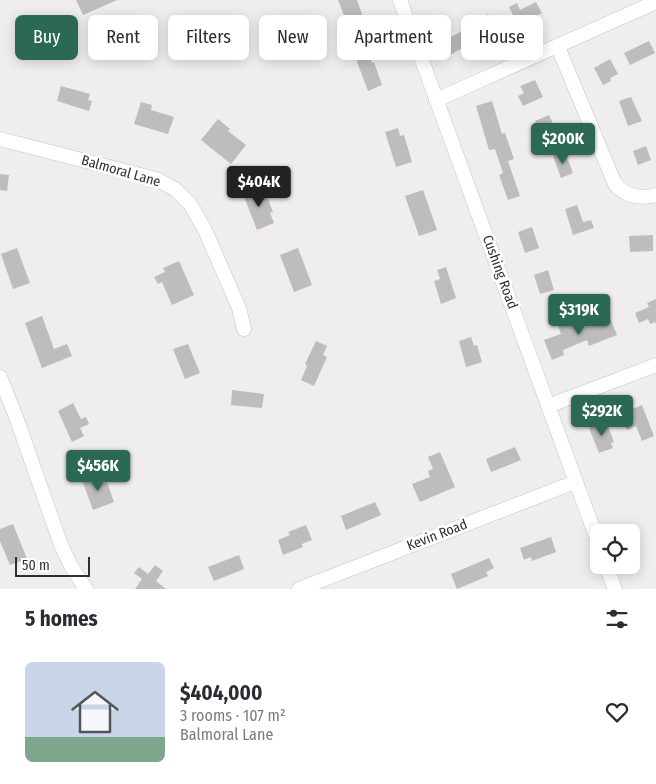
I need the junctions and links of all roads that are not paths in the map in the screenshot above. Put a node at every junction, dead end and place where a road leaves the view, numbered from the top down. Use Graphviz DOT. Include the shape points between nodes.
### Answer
graph roads {
  1 [pos="400,0"];
  2 [pos="656,2"];
  3 [pos="558,47"];
  4 [pos="436,100"];
  5 [pos="0,140"];
  6 [pos="656,195"];
  7 [pos="244,329"];
  8 [pos="656,364"];
  9 [pos="0,377"];
  10 [pos="548,406"];
  11 [pos="576,482"];
  12 [pos="591,524"];
  13 [pos="609,574"];
  14 [pos="86,589"];
  15 [pos="299,589"];
  16 [pos="615,589"];
  1 -- 4 [label="street, Cushing Road"];
  2 -- 3 [label="street"];
  3 -- 4 [label="street"];
  3 -- 6 [label="street" via="612,178 625,193 642,198"];
  4 -- 10 [label="street, Cushing Road"];
  5 -- 7 [label="street, Balmoral Lane" via="156,179 175,189 190,204 205,230 239,308"];
  8 -- 10 [label="street"];
  9 -- 14 [label="street" via="62,546"];
  10 -- 11 [label="street, Cushing Road"];
  11 -- 12 [label="street, Cushing Road"];
  11 -- 15 [label="street, Kevin Road"];
  13 -- 16 [label="street"];
}
